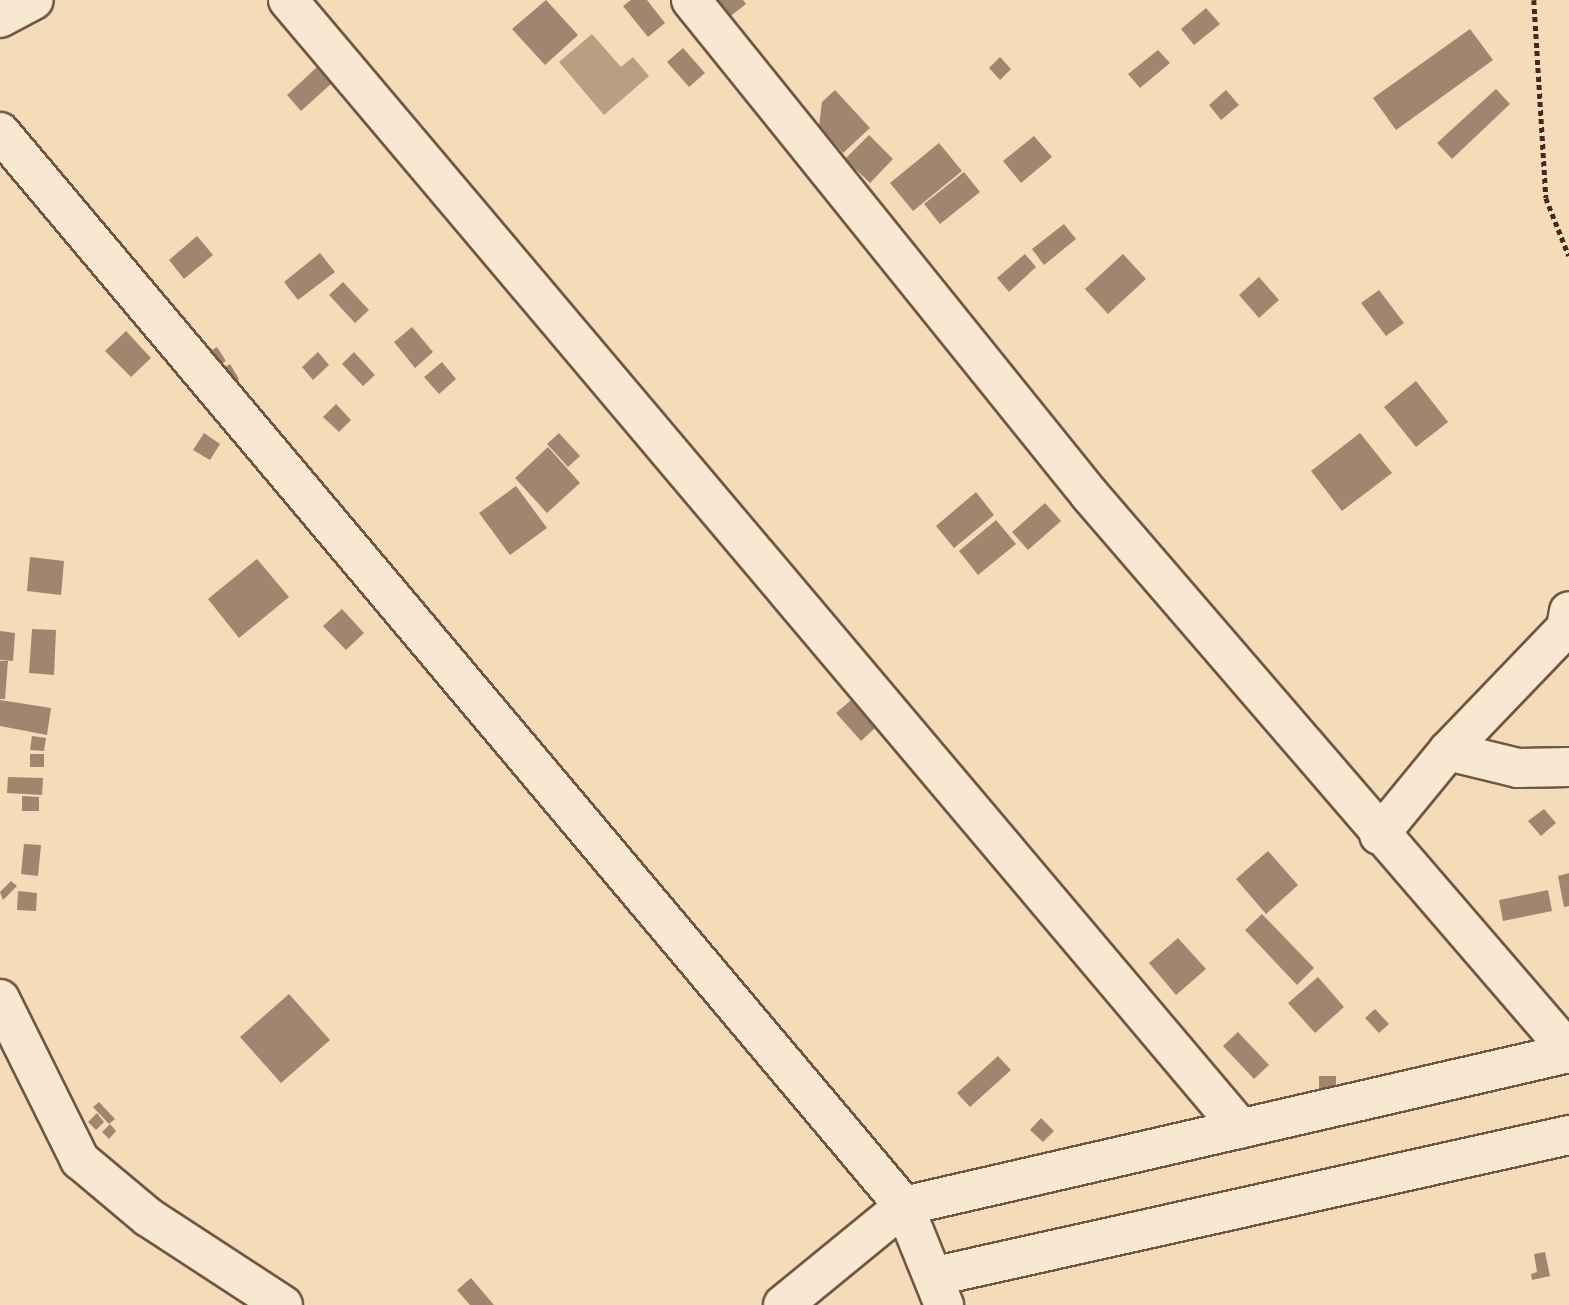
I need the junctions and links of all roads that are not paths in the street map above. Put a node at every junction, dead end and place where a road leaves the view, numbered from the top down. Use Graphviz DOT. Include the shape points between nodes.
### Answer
graph roads {
  1 [pos="34,0"];
  2 [pos="288,0"];
  3 [pos="691,0"];
  4 [pos="0,18"];
  5 [pos="0,132"];
  6 [pos="1569,611"];
  7 [pos="1448,751"];
  8 [pos="1569,767"];
  9 [pos="1379,835"];
  10 [pos="0,999"];
  11 [pos="1569,1052"];
  12 [pos="1241,1129"];
  13 [pos="1569,1135"];
  14 [pos="904,1206"];
  15 [pos="940,1290"];
  16 [pos="283,1305"];
  17 [pos="783,1305"];
  1 -- 4 [label="street"];
  2 -- 12 [label="street"];
  3 -- 9 [label="street" via="1089,494"];
  5 -- 14 [label="street"];
  6 -- 7 [label="street" via="1566,628"];
  7 -- 8 [label="street" via="1518,768"];
  7 -- 9 [label="street"];
  9 -- 11 [label="street"];
  10 -- 16 [label="street" via="80,1160 148,1217"];
  11 -- 12 [label="street"];
  12 -- 14 [label="street"];
  13 -- 15 [label="street"];
  14 -- 15 [label="street"];
  14 -- 17 [label="street"];
}
